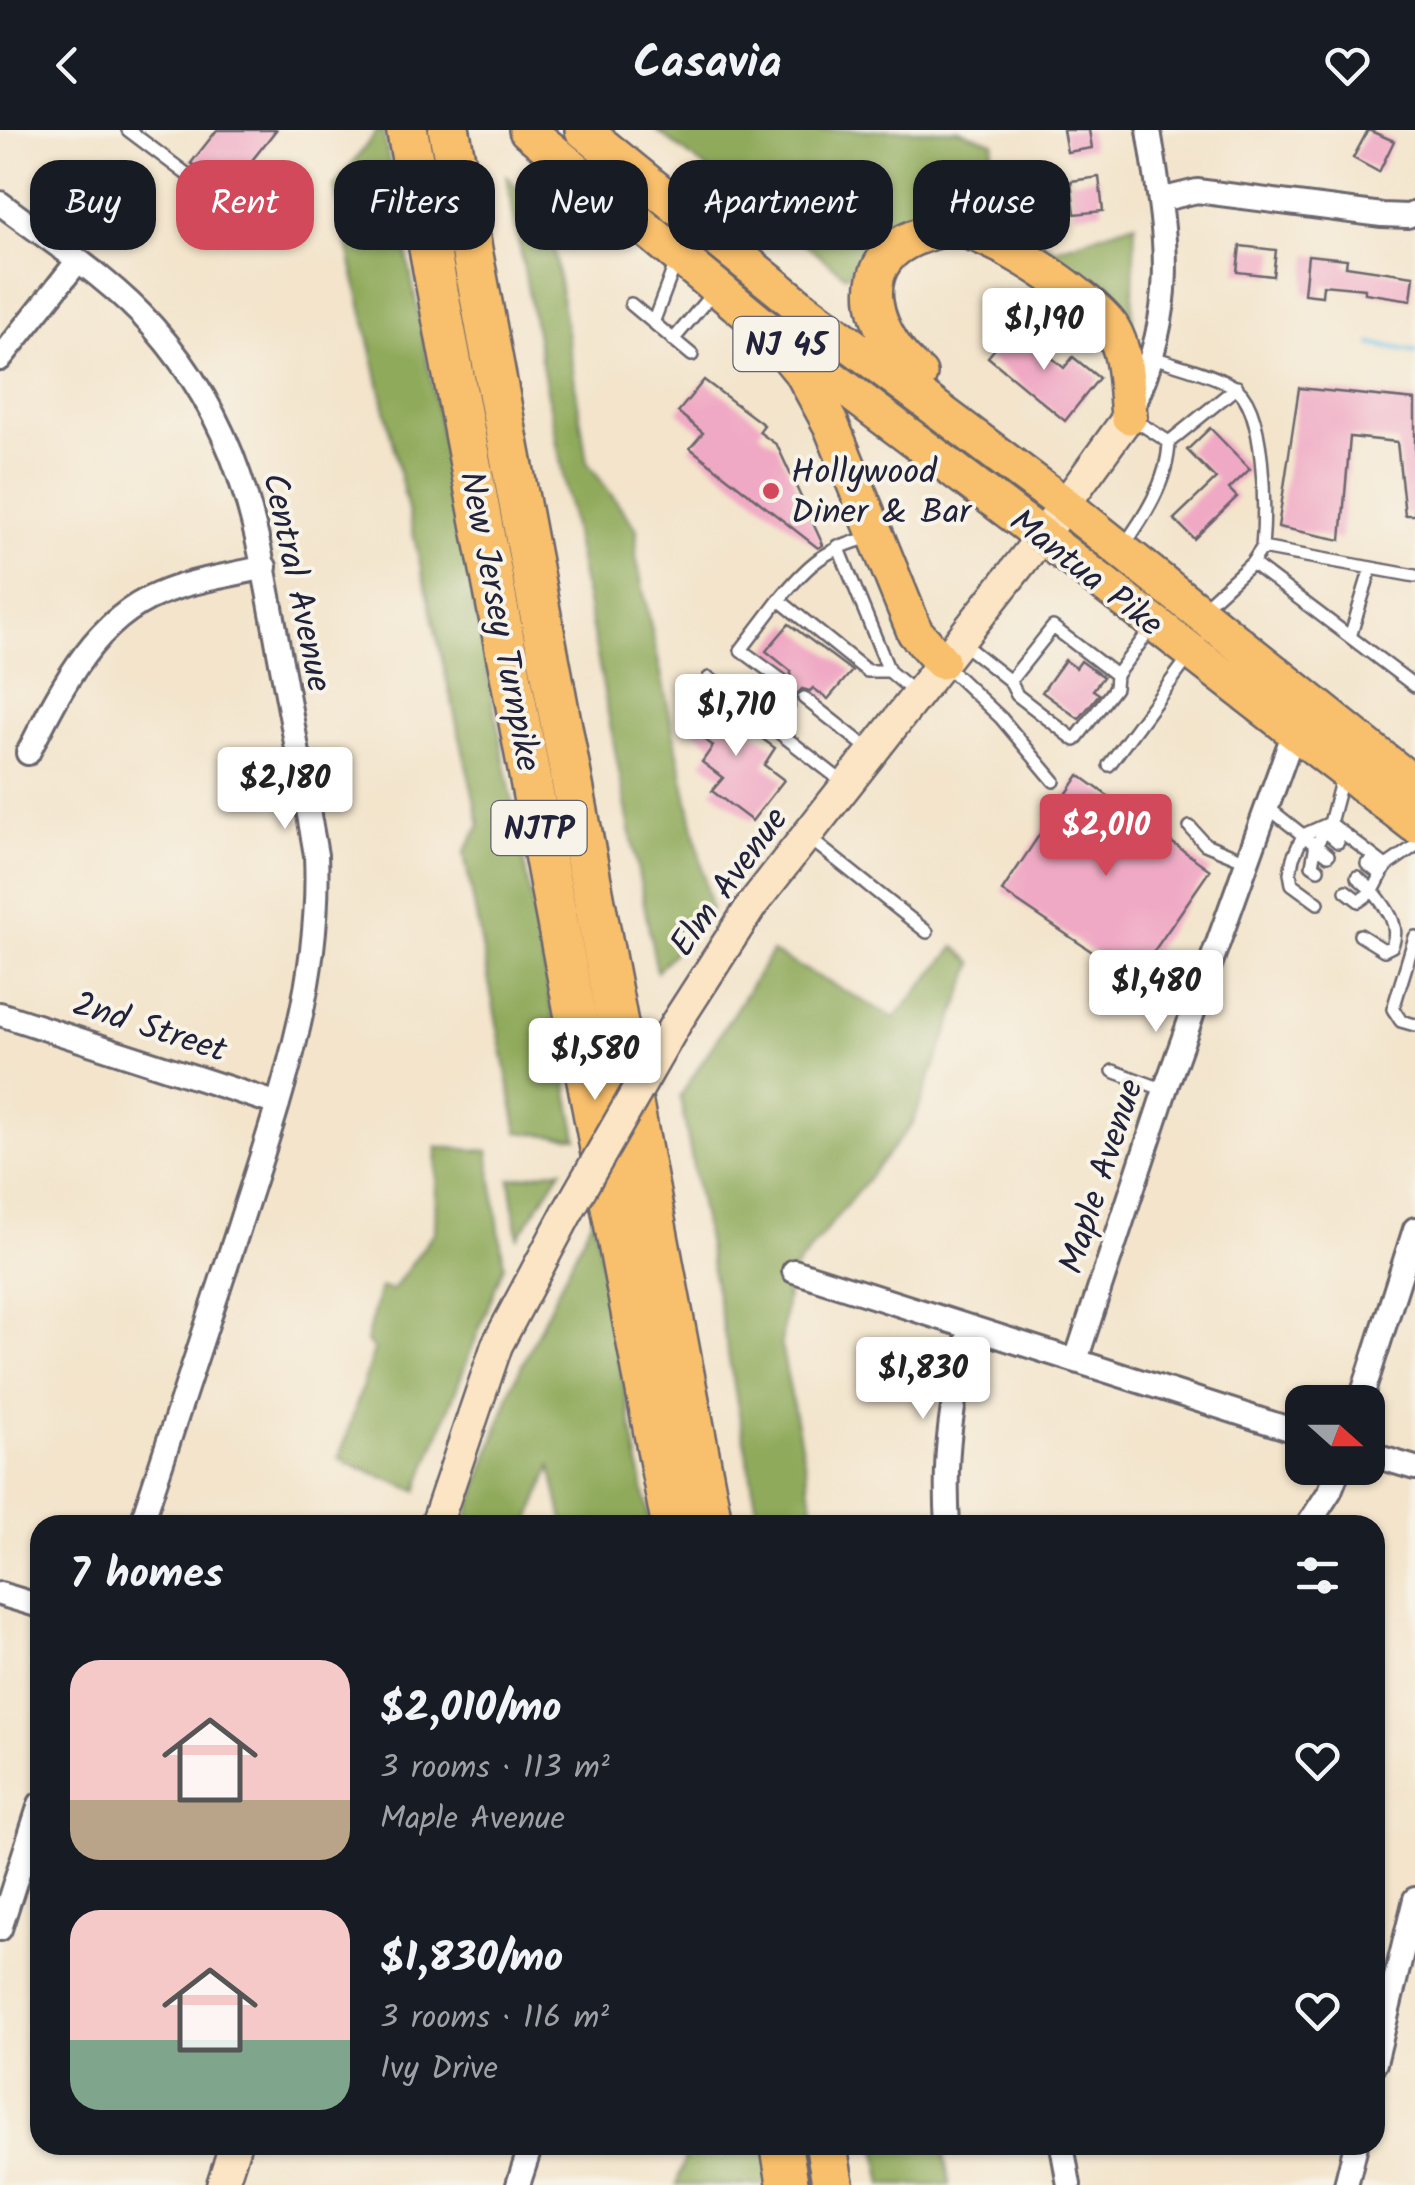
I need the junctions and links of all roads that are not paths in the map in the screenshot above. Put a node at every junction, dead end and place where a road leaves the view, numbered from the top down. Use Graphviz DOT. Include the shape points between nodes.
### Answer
graph roads {
  1 [pos="128,130"];
  2 [pos="407,130"];
  3 [pos="449,130"];
  4 [pos="583,130"];
  5 [pos="1149,130"];
  6 [pos="533,135"];
  7 [pos="176,166"];
  8 [pos="1160,200"];
  9 [pos="0,202"];
  10 [pos="1415,213"];
  11 [pos="678,255"];
  12 [pos="77,262"];
  13 [pos="717,288"];
  14 [pos="630,304"];
  15 [pos="653,322"];
  16 [pos="769,331"];
  17 [pos="674,340"];
  18 [pos="692,355"];
  19 [pos="1154,357"];
  20 [pos="0,359"];
  21 [pos="1237,387"];
  22 [pos="1129,416"];
  23 [pos="1169,442"];
  24 [pos="1054,497"];
  25 [pos="876,535"];
  26 [pos="1042,536"];
  27 [pos="838,546"];
  28 [pos="1262,548"];
  29 [pos="1120,550"];
  30 [pos="1252,563"];
  31 [pos="265,567"];
  32 [pos="1371,568"];
  33 [pos="1415,576"];
  34 [pos="779,600"];
  35 [pos="1198,613"];
  36 [pos="1155,624"];
  37 [pos="1350,637"];
  38 [pos="950,651"];
  39 [pos="1192,654"];
  40 [pos="888,671"];
  41 [pos="1116,675"];
  42 [pos="709,678"];
  43 [pos="783,681"];
  44 [pos="1010,681"];
  45 [pos="1415,686"];
  46 [pos="916,694"];
  47 [pos="804,698"];
  48 [pos="1294,732"];
  49 [pos="872,751"];
  50 [pos="28,753"];
  51 [pos="1108,765"];
  52 [pos="1344,770"];
  53 [pos="1054,781"];
  54 [pos="846,784"];
  55 [pos="1415,785"];
  56 [pos="1266,806"];
  57 [pos="1415,825"];
  58 [pos="1328,827"];
  59 [pos="1190,828"];
  60 [pos="1303,835"];
  61 [pos="806,836"];
  62 [pos="1338,842"];
  63 [pos="1316,845"];
  64 [pos="1415,846"];
  65 [pos="1328,855"];
  66 [pos="1246,862"];
  67 [pos="1367,864"];
  68 [pos="1318,870"];
  69 [pos="1384,871"];
  70 [pos="1357,878"];
  71 [pos="1346,891"];
  72 [pos="1374,891"];
  73 [pos="1318,904"];
  74 [pos="927,932"];
  75 [pos="1360,935"];
  76 [pos="1415,936"];
  77 [pos="0,1014"];
  78 [pos="1415,1025"];
  79 [pos="1113,1071"];
  80 [pos="1165,1090"];
  81 [pos="278,1104"];
  82 [pos="1415,1229"];
  83 [pos="794,1271"];
  84 [pos="971,1327"];
  85 [pos="1076,1360"];
  86 [pos="1365,1385"];
  87 [pos="1285,1428"];
  88 [pos="1385,1459"];
  89 [pos="1415,1468"];
  90 [pos="1332,1485"];
  91 [pos="145,1515"];
  92 [pos="439,1515"];
  93 [pos="670,1515"];
  94 [pos="710,1515"];
  95 [pos="948,1515"];
  96 [pos="1314,1515"];
  97 [pos="0,1594"];
  98 [pos="30,1603"];
  99 [pos="30,1835"];
  100 [pos="1415,1899"];
  101 [pos="0,1928"];
  102 [pos="1385,1990"];
  103 [pos="232,2155"];
  104 [pos="528,2155"];
  105 [pos="783,2155"];
  106 [pos="828,2155"];
  107 [pos="1064,2155"];
  108 [pos="1354,2155"];
  109 [pos="222,2185"];
  110 [pos="518,2185"];
  111 [pos="788,2185"];
  112 [pos="834,2185"];
  113 [pos="1069,2185"];
  114 [pos="1346,2185"];
  1 -- 7 [label="lane"];
  2 -- 93 [label="highway, New Jersey Turnpike / NJTP"];
  3 -- 94 [label="highway, New Jersey Turnpike / NJTP"];
  4 -- 24 [label="main road, Mantua Pike / NJ 45" via="802,308"];
  5 -- 8 [label="street"];
  6 -- 11 [label="main road, Mantua Pike / NJ 45"];
  8 -- 10 [label="street" via="1197,190 1382,215"];
  8 -- 19 [label="street" via="1167,277"];
  9 -- 12 [label="street, Central Avenue"];
  11 -- 13 [label="main road, Mantua Pike / NJ 45"];
  11 -- 15 [label="lane"];
  12 -- 20 [label="street"];
  12 -- 31 [label="street, Central Avenue" via="150,323 204,394 235,456"];
  13 -- 16 [label="main road, Mantua Pike / NJ 45"];
  13 -- 17 [label="lane"];
  14 -- 15 [label="lane"];
  15 -- 17 [label="lane"];
  16 -- 25 [label="main road" via="804,374 831,425"];
  16 -- 26 [label="main road, Mantua Pike / NJ 45"];
  17 -- 18 [label="lane"];
  19 -- 21 [label="lane"];
  19 -- 22 [label="street"];
  21 -- 23 [label="lane"];
  21 -- 28 [label="lane" via="1254,414 1266,507"];
  22 -- 23 [label="lane"];
  22 -- 24 [label="main road, Elm Avenue"];
  22 -- 24 [label="main road" via="1120,349 1110,327 1060,283 975,232 948,228 900,244 876,280 874,305 889,344 1024,455"];
  23 -- 29 [label="lane" via="1145,518"];
  24 -- 26 [label="main road, Elm Avenue"];
  24 -- 29 [label="main road, Mantua Pike / NJ 45"];
  25 -- 27 [label="lane"];
  25 -- 38 [label="main road" via="915,632"];
  26 -- 36 [label="main road, Mantua Pike / NJ 45"];
  26 -- 38 [label="main road, Elm Avenue"];
  27 -- 34 [label="lane" via="807,566"];
  27 -- 40 [label="lane"];
  28 -- 30 [label="lane"];
  28 -- 32 [label="lane"];
  29 -- 35 [label="main road, Mantua Pike / NJ 45"];
  30 -- 35 [label="lane"];
  30 -- 37 [label="lane"];
  31 -- 50 [label="street" via="161,592 130,608 62,688"];
  31 -- 81 [label="street, Central Avenue" via="316,855 318,900 307,993"];
  32 -- 33 [label="lane"];
  32 -- 37 [label="lane"];
  34 -- 40 [label="lane" via="866,671"];
  34 -- 43 [label="lane" via="741,650"];
  35 -- 55 [label="main road, Mantua Pike / NJ 45"];
  36 -- 39 [label="main road, Mantua Pike / NJ 45"];
  36 -- 41 [label="lane"];
  37 -- 45 [label="lane"];
  38 -- 44 [label="lane"];
  38 -- 46 [label="main road, Elm Avenue"];
  38 -- 53 [label="lane"];
  39 -- 48 [label="main road, Mantua Pike / NJ 45"];
  39 -- 51 [label="lane"];
  40 -- 46 [label="lane"];
  41 -- 44 [label="lane" via="1053,627"];
  41 -- 44 [label="lane" via="1115,688 1076,740 1017,695"];
  42 -- 54 [label="lane"];
  46 -- 49 [label="main road, Elm Avenue"];
  47 -- 49 [label="lane"];
  48 -- 52 [label="main road, Mantua Pike / NJ 45"];
  48 -- 56 [label="street, Maple Avenue"];
  49 -- 54 [label="main road, Elm Avenue"];
  52 -- 57 [label="main road, Mantua Pike / NJ 45"];
  52 -- 58 [label="lane"];
  54 -- 61 [label="main road, Elm Avenue"];
  56 -- 60 [label="lane"];
  56 -- 66 [label="street, Maple Avenue"];
  58 -- 60 [label="lane"];
  58 -- 62 [label="lane"];
  58 -- 63 [label="lane"];
  58 -- 69 [label="lane"];
  59 -- 66 [label="lane" via="1204,844"];
  60 -- 63 [label="lane"];
  60 -- 73 [label="lane" via="1292,884"];
  61 -- 74 [label="lane"];
  61 -- 92 [label="main road, Elm Avenue, bridge" via="676,1022 567,1213 498,1346"];
  63 -- 65 [label="lane"];
  63 -- 68 [label="lane" via="1312,866"];
  64 -- 69 [label="lane"];
  66 -- 80 [label="street, Maple Avenue"];
  67 -- 69 [label="lane"];
  69 -- 72 [label="lane"];
  70 -- 72 [label="lane"];
  71 -- 72 [label="lane" via="1359,901"];
  72 -- 75 [label="lane" via="1397,935 1384,950"];
  76 -- 78 [label="lane" via="1393,1009"];
  77 -- 81 [label="street, 2nd Street"];
  79 -- 80 [label="lane"];
  80 -- 85 [label="street, Maple Avenue"];
  81 -- 91 [label="street, Central Avenue"];
  82 -- 86 [label="street"];
  83 -- 84 [label="street"];
  84 -- 85 [label="street"];
  84 -- 95 [label="street" via="946,1442"];
  85 -- 87 [label="street"];
  88 -- 89 [label="street"];
  90 -- 96 [label="street"];
  97 -- 98 [label="street"];
  99 -- 101 [label="street"];
  100 -- 102 [label="street"];
  103 -- 109 [label="main road"];
  104 -- 110 [label="street"];
  105 -- 111 [label="highway"];
  106 -- 112 [label="highway"];
  107 -- 113 [label="street"];
  108 -- 114 [label="street"];
}
